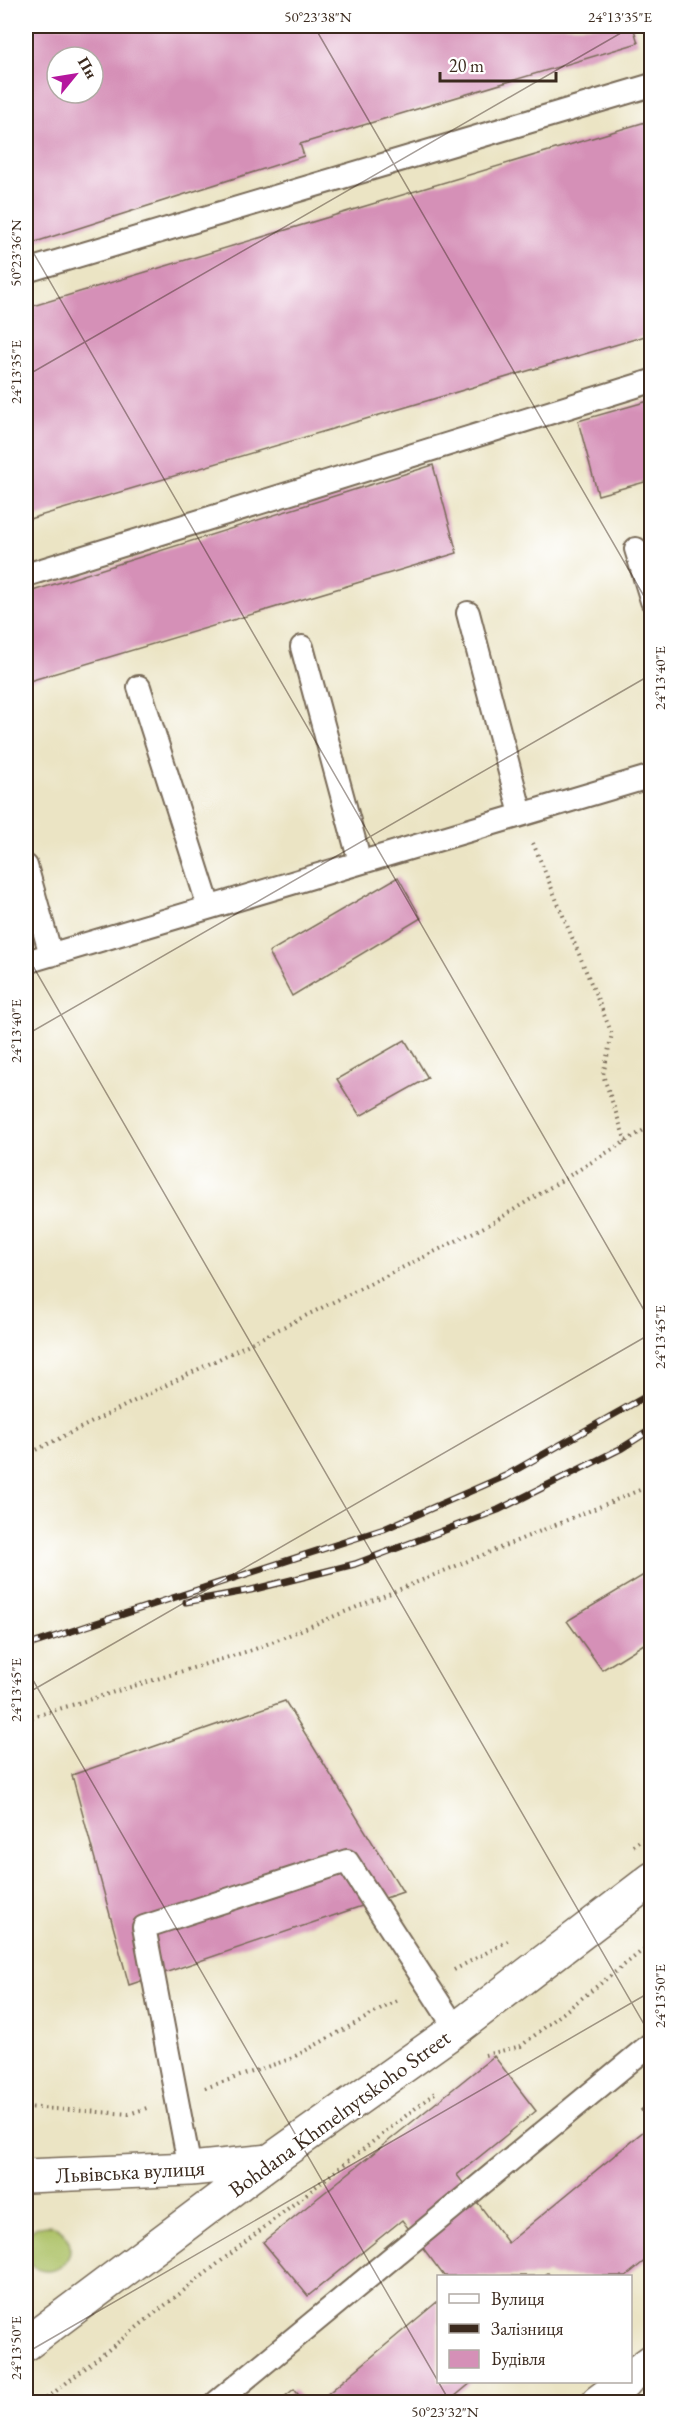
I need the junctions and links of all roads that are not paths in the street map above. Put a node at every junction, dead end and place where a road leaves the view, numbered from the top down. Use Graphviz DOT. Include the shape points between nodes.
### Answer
graph roads {
  1 [pos="651,85"];
  2 [pos="26,271"];
  3 [pos="651,381"];
  4 [pos="636,549"];
  5 [pos="26,575"];
  6 [pos="651,601"];
  7 [pos="468,613"];
  8 [pos="302,647"];
  9 [pos="140,687"];
  10 [pos="651,776"];
  11 [pos="521,814"];
  12 [pos="360,861"];
  13 [pos="26,866"];
  14 [pos="209,907"];
  15 [pos="51,955"];
  16 [pos="26,962"];
  17 [pos="651,1879"];
  18 [pos="456,2029"];
  19 [pos="651,2043"];
  20 [pos="270,2161"];
  21 [pos="190,2169"];
  22 [pos="26,2176"];
  23 [pos="26,2344"];
  24 [pos="651,2361"];
  25 [pos="632,2375"];
  26 [pos="624,2383"];
  27 [pos="217,2403"];
  28 [pos="598,2403"];
  1 -- 2 [label="lane"];
  3 -- 5 [label="lane"];
  4 -- 6 [label="lane"];
  7 -- 11 [label="lane"];
  8 -- 12 [label="lane"];
  9 -- 14 [label="lane"];
  10 -- 11 [label="lane"];
  11 -- 12 [label="lane"];
  12 -- 14 [label="lane"];
  13 -- 15 [label="lane"];
  14 -- 15 [label="lane"];
  15 -- 16 [label="lane"];
  17 -- 18 [label="main road, Bohdana Khmelnytskoho Street"];
  18 -- 20 [label="main road, Bohdana Khmelnytskoho Street"];
  18 -- 21 [label="lane" via="347,1861 144,1928"];
  19 -- 27 [label="lane"];
  20 -- 21 [label="main road, Львівська вулиця"];
  20 -- 23 [label="main road, Bohdana Khmelnytskoho Street"];
  21 -- 22 [label="main road, Львівська вулиця"];
  24 -- 25 [label="main road"];
  26 -- 28 [label="main road"];
}
